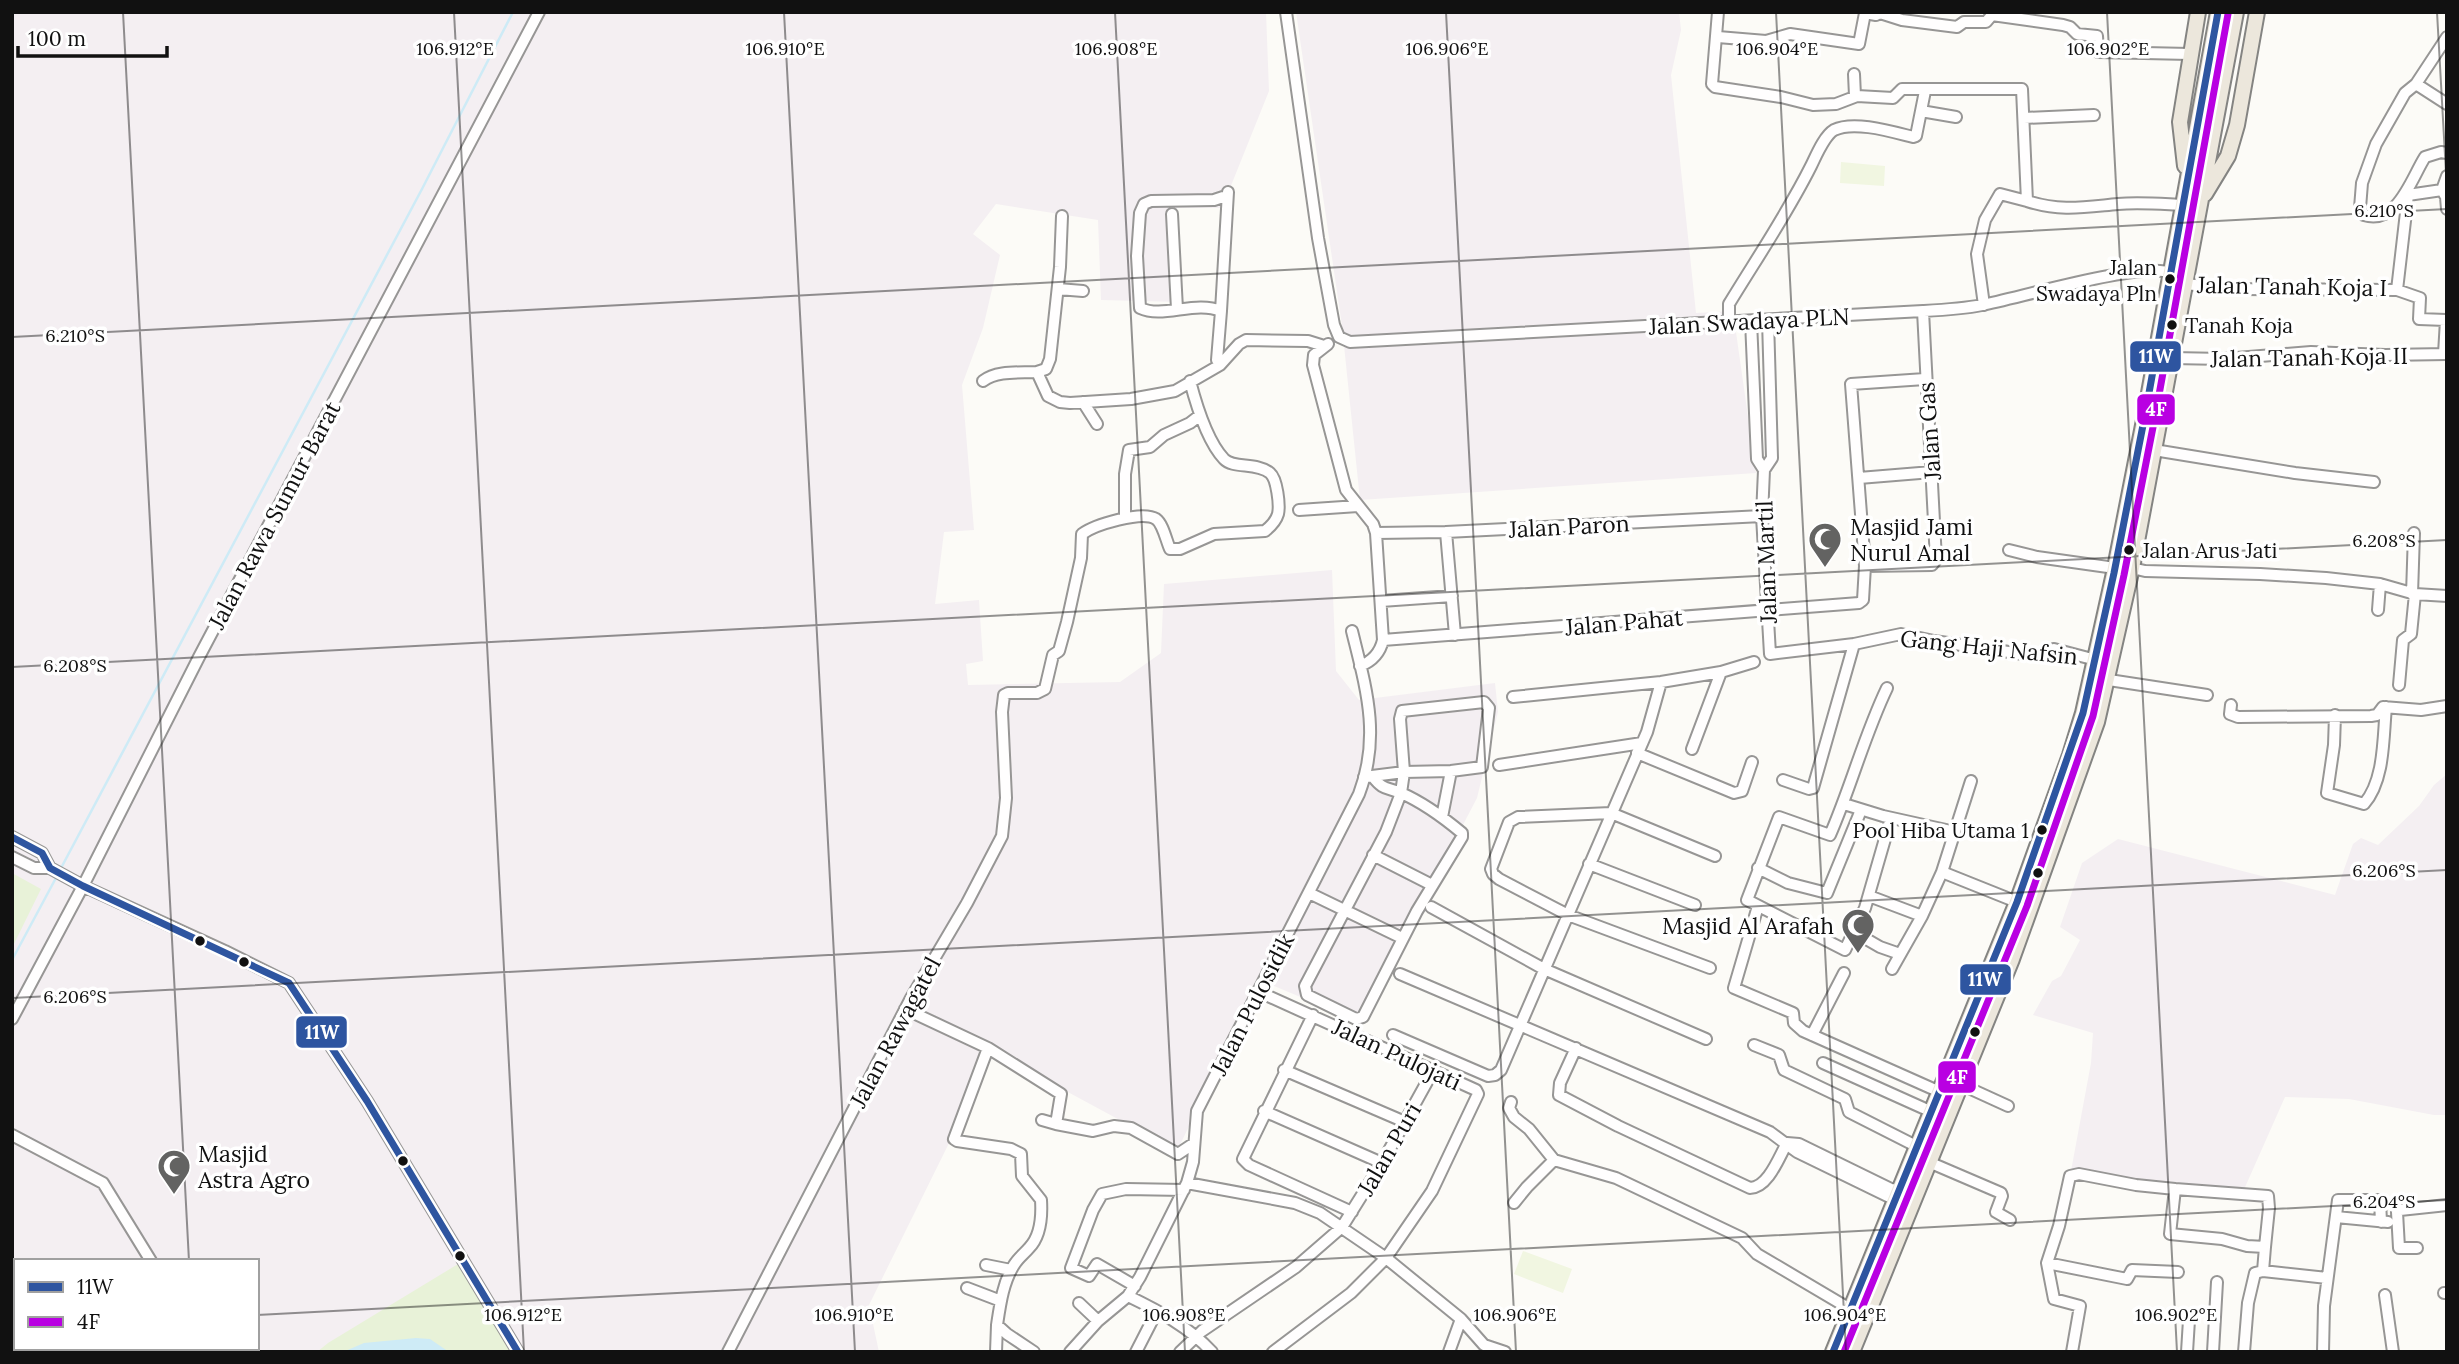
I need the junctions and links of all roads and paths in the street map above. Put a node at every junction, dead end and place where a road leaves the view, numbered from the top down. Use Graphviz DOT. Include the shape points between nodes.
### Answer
graph roads {
  1 [pos="539,12"];
  2 [pos="1286,12"];
  3 [pos="1718,12"];
  4 [pos="1865,12"];
  5 [pos="2198,12"];
  6 [pos="2218,12"];
  7 [pos="2236,12"];
  8 [pos="2257,12"];
  9 [pos="1718,37"];
  10 [pos="2447,37"];
  11 [pos="2443,51"];
  12 [pos="2190,54"];
  13 [pos="1854,74"];
  14 [pos="2416,84"];
  15 [pos="1925,91"];
  16 [pos="1855,96"];
  17 [pos="2447,104"];
  18 [pos="1921,111"];
  19 [pos="2094,115"];
  20 [pos="1956,117"];
  21 [pos="2024,118"];
  22 [pos="2447,153"];
  23 [pos="2447,176"];
  24 [pos="2187,181"];
  25 [pos="2442,190"];
  26 [pos="2202,198"];
  27 [pos="2027,201"];
  28 [pos="2183,205"];
  29 [pos="2447,209"];
  30 [pos="1172,214"];
  31 [pos="1062,216"];
  32 [pos="2164,271"];
  33 [pos="2186,284"];
  34 [pos="1058,289"];
  35 [pos="2397,290"];
  36 [pos="1083,291"];
  37 [pos="1984,305"];
  38 [pos="1177,309"];
  39 [pos="1221,311"];
  40 [pos="1923,311"];
  41 [pos="1768,320"];
  42 [pos="1751,321"];
  43 [pos="1729,322"];
  44 [pos="1339,337"];
  45 [pos="1324,346"];
  46 [pos="2445,354"];
  47 [pos="2172,358"];
  48 [pos="1220,365"];
  49 [pos="1037,372"];
  50 [pos="1925,379"];
  51 [pos="983,381"];
  52 [pos="1190,381"];
  53 [pos="1083,402"];
  54 [pos="1199,416"];
  55 [pos="1097,424"];
  56 [pos="2154,450"];
  57 [pos="1764,470"];
  58 [pos="1932,472"];
  59 [pos="1859,478"];
  60 [pos="2374,482"];
  61 [pos="1358,506"];
  62 [pos="1299,510"];
  63 [pos="1762,516"];
  64 [pos="1125,517"];
  65 [pos="1446,532"];
  66 [pos="1376,533"];
  67 [pos="2414,533"];
  68 [pos="2009,550"];
  69 [pos="1865,566"];
  70 [pos="2115,568"];
  71 [pos="2132,568"];
  72 [pos="2380,584"];
  73 [pos="2414,594"];
  74 [pos="1452,596"];
  75 [pos="2447,596"];
  76 [pos="1381,601"];
  77 [pos="1767,610"];
  78 [pos="2378,610"];
  79 [pos="1352,631"];
  80 [pos="1455,635"];
  81 [pos="1383,640"];
  82 [pos="1854,644"];
  83 [pos="2096,660"];
  84 [pos="1754,662"];
  85 [pos="1360,666"];
  86 [pos="1721,672"];
  87 [pos="2109,680"];
  88 [pos="1661,682"];
  89 [pos="2399,685"];
  90 [pos="1887,688"];
  91 [pos="2207,695"];
  92 [pos="1513,697"];
  93 [pos="2231,705"];
  94 [pos="2447,706"];
  95 [pos="2386,707"];
  96 [pos="2335,715"];
  97 [pos="1640,748"];
  98 [pos="1692,749"];
  99 [pos="1752,762"];
  100 [pos="1499,765"];
  101 [pos="1451,771"];
  102 [pos="1404,772"];
  103 [pos="1369,777"];
  104 [pos="1783,779"];
  105 [pos="1971,781"];
  106 [pos="1401,793"];
  107 [pos="1844,804"];
  108 [pos="1861,810"];
  109 [pos="1611,813"];
  110 [pos="1442,817"];
  111 [pos="1891,818"];
  112 [pos="1955,832"];
  113 [pos="12,837"];
  114 [pos="1373,855"];
  115 [pos="1715,856"];
  116 [pos="12,857"];
  117 [pos="1589,864"];
  118 [pos="1758,868"];
  119 [pos="53,870"];
  120 [pos="1942,872"];
  121 [pos="1432,885"];
  122 [pos="83,887"];
  123 [pos="1309,893"];
  124 [pos="1869,896"];
  125 [pos="2017,902"];
  126 [pos="1695,905"];
  127 [pos="1758,906"];
  128 [pos="1430,907"];
  129 [pos="1345,910"];
  130 [pos="1568,915"];
  131 [pos="1922,916"];
  132 [pos="1854,932"];
  133 [pos="1402,938"];
  134 [pos="1900,954"];
  135 [pos="1710,968"];
  136 [pos="1544,969"];
  137 [pos="1892,969"];
  138 [pos="1844,973"];
  139 [pos="1400,974"];
  140 [pos="1257,991"];
  141 [pos="905,1009"];
  142 [pos="1312,1015"];
  143 [pos="12,1019"];
  144 [pos="1521,1024"];
  145 [pos="1393,1035"];
  146 [pos="1812,1035"];
  147 [pos="1706,1039"];
  148 [pos="1754,1045"];
  149 [pos="988,1048"];
  150 [pos="1576,1048"];
  151 [pos="1823,1063"];
  152 [pos="1284,1070"];
  153 [pos="1433,1071"];
  154 [pos="1962,1085"];
  155 [pos="1940,1092"];
  156 [pos="1511,1102"];
  157 [pos="2008,1106"];
  158 [pos="1264,1111"];
  159 [pos="1932,1112"];
  160 [pos="1042,1120"];
  161 [pos="1405,1122"];
  162 [pos="1056,1124"];
  163 [pos="12,1136"];
  164 [pos="1787,1143"];
  165 [pos="1193,1144"];
  166 [pos="1918,1147"];
  167 [pos="1554,1160"];
  168 [pos="1382,1163"];
  169 [pos="1931,1163"];
  170 [pos="1185,1187"];
  171 [pos="2175,1189"];
  172 [pos="1898,1195"];
  173 [pos="1514,1203"];
  174 [pos="2447,1205"];
  175 [pos="1912,1208"];
  176 [pos="1352,1212"];
  177 [pos="2336,1217"];
  178 [pos="2397,1218"];
  179 [pos="2010,1220"];
  180 [pos="2381,1222"];
  181 [pos="1342,1227"];
  182 [pos="2265,1247"];
  183 [pos="2417,1248"];
  184 [pos="1386,1258"];
  185 [pos="150,1259"];
  186 [pos="2047,1263"];
  187 [pos="986,1265"];
  188 [pos="1011,1270"];
  189 [pos="2178,1272"];
  190 [pos="2259,1272"];
  191 [pos="2327,1278"];
  192 [pos="2217,1283"];
  193 [pos="1135,1286"];
  194 [pos="967,1288"];
  195 [pos="1128,1296"];
  196 [pos="2385,1296"];
  197 [pos="1001,1301"];
  198 [pos="1079,1303"];
  199 [pos="1850,1310"];
  200 [pos="1157,1311"];
  201 [pos="1461,1319"];
  202 [pos="2189,1320"];
  203 [pos="1098,1321"];
  204 [pos="997,1325"];
  205 [pos="1196,1336"];
  206 [pos="519,1352"];
  207 [pos="728,1352"];
  208 [pos="996,1352"];
  209 [pos="1034,1352"];
  210 [pos="1070,1352"];
  211 [pos="1136,1352"];
  212 [pos="1180,1352"];
  213 [pos="1212,1352"];
  214 [pos="1273,1352"];
  215 [pos="1449,1352"];
  216 [pos="1505,1352"];
  217 [pos="1833,1352"];
  218 [pos="1852,1352"];
  219 [pos="2072,1352"];
  220 [pos="2187,1352"];
  221 [pos="2213,1352"];
  222 [pos="2244,1352"];
  223 [pos="2323,1352"];
  224 [pos="2393,1352"];
  1 -- 122 [label="street, Jalan Rawa Sumur Barat" via="205,645"];
  2 -- 44 [label="street" via="1318,238"];
  3 -- 9 [label="street"];
  4 -- 9 [label="street" via="1858,44 1790,34 1766,41"];
  4 -- 12 [label="street" via="1957,27 1964,22 1986,22 1992,15 2063,25 2077,34 2097,36 2098,52"];
  5 -- 12 [label="main road"];
  6 -- 24 [label="main road"];
  7 -- 26 [label="main road"];
  8 -- 26 [label="main road" via="2228,156"];
  9 -- 16 [label="street" via="1715,87 1814,105 1836,104"];
  10 -- 11 [label="street"];
  11 -- 14 [label="street"];
  12 -- 24 [label="main road" via="2180,122"];
  13 -- 16 [label="street"];
  14 -- 17 [label="street"];
  14 -- 22 [label="street" via="2404,93 2376,144 2361,183 2364,215 2393,209 2425,157"];
  15 -- 16 [label="street" via="1902,89 1893,98"];
  15 -- 18 [label="street"];
  15 -- 21 [label="street" via="2022,89"];
  18 -- 20 [label="street"];
  18 -- 43 [label="street" via="1913,137 1857,127 1833,131 1729,303"];
  19 -- 21 [label="street"];
  21 -- 27 [label="street"];
  23 -- 25 [label="street"];
  24 -- 28 [label="main road"];
  25 -- 29 [label="street"];
  25 -- 35 [label="street, Jalan Tanah Koja I" via="2408,195"];
  26 -- 33 [label="main road"];
  27 -- 28 [label="street" via="2049,208"];
  27 -- 37 [label="street" via="2000,194 1985,220 1977,260"];
  28 -- 32 [label="main road" via="2175,255"];
  30 -- 38 [label="street"];
  31 -- 34 [label="street"];
  32 -- 37 [label="street, Jalan Swadaya PLN" via="2080,282"];
  32 -- 70 [label="main road"];
  33 -- 35 [label="street, Jalan Tanah Koja I" via="2230,289"];
  33 -- 47 [label="main road"];
  34 -- 36 [label="street"];
  34 -- 49 [label="street" via="1050,359 1046,369"];
  35 -- 46 [label="street" via="2420,298 2419,319 2446,320"];
  37 -- 40 [label="street, Jalan Swadaya PLN"];
  38 -- 39 [label="street"];
  38 -- 39 [label="street" via="1140,308 1140,212 1151,201 1214,200 1225,195"];
  39 -- 48 [label="street"];
  40 -- 41 [label="street, Jalan Swadaya PLN"];
  40 -- 50 [label="street, Jalan Gas"];
  41 -- 42 [label="street, Jalan Swadaya PLN"];
  41 -- 57 [label="street, Jalan Martil" via="1772,458"];
  42 -- 43 [label="street, Jalan Swadaya PLN"];
  42 -- 57 [label="street, Jalan Martil" via="1757,459"];
  43 -- 44 [label="street, Jalan Swadaya PLN" via="1357,342"];
  44 -- 45 [label="street"];
  45 -- 48 [label="street" via="1308,341 1246,340"];
  45 -- 61 [label="street" via="1314,355 1313,365 1346,490"];
  46 -- 47 [label="street, Jalan Tanah Koja II" via="2311,352"];
  47 -- 56 [label="main road"];
  48 -- 52 [label="street"];
  49 -- 51 [label="street" via="1002,373"];
  49 -- 53 [label="street" via="1050,399"];
  50 -- 58 [label="street, Jalan Gas"];
  50 -- 59 [label="street" via="1851,384"];
  52 -- 53 [label="street" via="1162,394"];
  52 -- 54 [label="street"];
  53 -- 55 [label="street"];
  54 -- 64 [label="street" via="1150,447 1129,450"];
  54 -- 64 [label="street" via="1227,462 1272,474 1277,517 1265,531 1214,534 1178,549 1170,548 1154,517"];
  56 -- 60 [label="street"];
  56 -- 71 [label="main road"];
  57 -- 63 [label="street, Jalan Martil"];
  58 -- 59 [label="street"];
  58 -- 69 [label="street, Jalan Gas" via="1935,563"];
  59 -- 69 [label="street"];
  61 -- 62 [label="street"];
  61 -- 66 [label="street"];
  63 -- 65 [label="street, Jalan Paron"];
  63 -- 77 [label="street, Jalan Martil"];
  64 -- 141 [label="street, Jalan Rawagatel" via="1082,534 1067,622 1043,692 1006,693 1003,699 1006,798 1002,836"];
  65 -- 66 [label="street, Jalan Paron"];
  65 -- 74 [label="street"];
  66 -- 76 [label="street"];
  67 -- 73 [label="street"];
  68 -- 70 [label="street"];
  69 -- 77 [label="street, Jalan Pahat" via="1863,600 1855,605"];
  70 -- 83 [label="main road"];
  71 -- 72 [label="street"];
  71 -- 87 [label="main road"];
  72 -- 73 [label="street"];
  72 -- 78 [label="street"];
  73 -- 75 [label="street"];
  73 -- 89 [label="street" via="2411,634 2403,640"];
  74 -- 76 [label="street"];
  74 -- 80 [label="street"];
  76 -- 81 [label="street"];
  77 -- 80 [label="street, Jalan Pahat"];
  77 -- 82 [label="street, Jalan Martil" via="1770,654"];
  79 -- 85 [label="street, Jalan Pulosidik"];
  80 -- 81 [label="street, Jalan Pahat"];
  81 -- 85 [label="street" via="1372,660"];
  82 -- 83 [label="street, Gang Haji Nafsin" via="1901,634 2043,657 2054,649"];
  82 -- 104 [label="street" via="1813,788"];
  83 -- 125 [label="main road" via="2070,755"];
  84 -- 86 [label="street"];
  85 -- 103 [label="street, Jalan Pulosidik" via="1370,706"];
  86 -- 88 [label="street"];
  86 -- 98 [label="street"];
  87 -- 91 [label="street"];
  87 -- 154 [label="main road" via="2077,783"];
  88 -- 92 [label="street"];
  88 -- 97 [label="street"];
  90 -- 107 [label="street"];
  93 -- 96 [label="street" via="2230,714 2238,717"];
  94 -- 95 [label="street" via="2421,710"];
  95 -- 96 [label="street" via="2371,716"];
  95 -- 96 [label="street" via="2378,774 2364,804 2327,793"];
  97 -- 99 [label="street" via="1734,793 1742,791"];
  97 -- 100 [label="street"];
  97 -- 109 [label="street"];
  101 -- 102 [label="street"];
  101 -- 102 [label="street" via="1483,764 1489,708 1484,702 1402,711"];
  101 -- 110 [label="street"];
  102 -- 103 [label="street"];
  102 -- 106 [label="street"];
  103 -- 106 [label="street" via="1385,789"];
  103 -- 123 [label="street, Jalan Pulosidik"];
  105 -- 112 [label="street"];
  106 -- 110 [label="street"];
  106 -- 114 [label="street"];
  107 -- 108 [label="street"];
  107 -- 118 [label="street" via="1828,836 1779,817"];
  108 -- 111 [label="street"];
  108 -- 118 [label="street" via="1826,893 1788,883"];
  109 -- 115 [label="street"];
  109 -- 117 [label="street"];
  109 -- 130 [label="street" via="1518,817 1508,822 1492,863 1493,874"];
  110 -- 121 [label="street" via="1462,837"];
  111 -- 112 [label="street"];
  111 -- 124 [label="street"];
  112 -- 120 [label="street"];
  113 -- 119 [label="street" via="42,853"];
  114 -- 121 [label="street"];
  114 -- 129 [label="street"];
  116 -- 119 [label="street" via="34,868"];
  117 -- 126 [label="street"];
  117 -- 130 [label="street"];
  118 -- 127 [label="street" via="1747,900"];
  119 -- 122 [label="street"];
  120 -- 125 [label="street"];
  120 -- 131 [label="street"];
  121 -- 133 [label="street"];
  122 -- 143 [label="street, Jalan Rawa Sumur Barat"];
  122 -- 206 [label="street" via="289,983 367,1101"];
  123 -- 129 [label="street"];
  123 -- 140 [label="street, Jalan Pulosidik"];
  124 -- 131 [label="street"];
  124 -- 132 [label="street"];
  125 -- 155 [label="main road"];
  127 -- 132 [label="street" via="1842,950"];
  127 -- 146 [label="street" via="1734,988 1792,1013 1795,1024"];
  128 -- 136 [label="street"];
  129 -- 133 [label="street"];
  129 -- 133 [label="street" via="1304,991 1307,995 1356,1019 1363,1017"];
  130 -- 135 [label="street"];
  130 -- 136 [label="street"];
  131 -- 134 [label="street"];
  132 -- 134 [label="street"];
  134 -- 137 [label="street"];
  136 -- 144 [label="street"];
  136 -- 147 [label="street"];
  138 -- 146 [label="street"];
  139 -- 144 [label="street"];
  140 -- 142 [label="street, Jalan Pulojati"];
  140 -- 165 [label="street, Jalan Pulosidik" via="1197,1111"];
  141 -- 149 [label="street"];
  141 -- 207 [label="street, Jalan Rawagatel"];
  142 -- 152 [label="street"];
  142 -- 153 [label="street, Jalan Pulojati"];
  144 -- 145 [label="street" via="1501,1070 1488,1076"];
  144 -- 150 [label="street"];
  146 -- 155 [label="street"];
  148 -- 166 [label="street" via="1779,1055 1784,1070 1845,1099 1849,1112"];
  149 -- 162 [label="street" via="1061,1094"];
  149 -- 188 [label="street" via="954,1139 1021,1154 1022,1176 1039,1195 1038,1234"];
  150 -- 164 [label="street"];
  150 -- 164 [label="street" via="1559,1095 1750,1188 1763,1183"];
  151 -- 159 [label="street"];
  152 -- 158 [label="street"];
  152 -- 161 [label="street"];
  153 -- 161 [label="street, Jalan Puri"];
  153 -- 184 [label="street, Jalan Pulojati" via="1475,1090 1477,1098 1432,1191"];
  154 -- 157 [label="street"];
  154 -- 169 [label="main road"];
  155 -- 159 [label="main road"];
  156 -- 167 [label="street" via="1514,1117"];
  158 -- 168 [label="street"];
  158 -- 176 [label="street" via="1244,1162"];
  159 -- 166 [label="main road"];
  160 -- 162 [label="street"];
  161 -- 168 [label="street, Jalan Puri"];
  162 -- 165 [label="street" via="1093,1131 1131,1128 1178,1154"];
  163 -- 185 [label="street" via="103,1183"];
  164 -- 172 [label="street" via="1797,1152"];
  165 -- 170 [label="street, Jalan Pulosidik"];
  166 -- 172 [label="main road"];
  167 -- 173 [label="street"];
  167 -- 199 [label="street" via="1616,1178 1733,1234 1757,1254"];
  168 -- 176 [label="street, Jalan Puri"];
  169 -- 175 [label="main road"];
  169 -- 179 [label="street" via="2001,1193 1996,1212"];
  170 -- 181 [label="street" via="1296,1203"];
  170 -- 193 [label="street, Jalan Pulosidik"];
  170 -- 193 [label="street" via="1102,1194 1071,1268 1089,1276 1096,1264"];
  171 -- 182 [label="street" via="2171,1234"];
  171 -- 182 [label="street" via="2268,1196"];
  171 -- 186 [label="street" via="2070,1176"];
  172 -- 175 [label="street"];
  172 -- 199 [label="main road"];
  174 -- 178 [label="street" via="2400,1210"];
  175 -- 218 [label="main road"];
  176 -- 181 [label="street, Jalan Puri"];
  177 -- 180 [label="street"];
  177 -- 180 [label="street" via="2340,1199 2379,1200"];
  177 -- 191 [label="street"];
  178 -- 180 [label="street"];
  178 -- 183 [label="street" via="2399,1248"];
  181 -- 184 [label="street"];
  181 -- 205 [label="street, Jalan Puri" via="1267,1289"];
  182 -- 190 [label="street"];
  184 -- 201 [label="street"];
  184 -- 214 [label="street" via="1351,1293"];
  186 -- 189 [label="street" via="2127,1279 2132,1270"];
  186 -- 219 [label="street" via="2054,1299 2080,1306"];
  187 -- 188 [label="street"];
  188 -- 197 [label="street"];
  190 -- 191 [label="street"];
  190 -- 222 [label="street" via="2247,1311"];
  191 -- 223 [label="street"];
  192 -- 221 [label="street"];
  193 -- 195 [label="street, Jalan Pulosidik"];
  194 -- 197 [label="street"];
  195 -- 200 [label="street"];
  195 -- 203 [label="street, Jalan Pulosidik"];
  196 -- 224 [label="street"];
  197 -- 204 [label="street"];
  198 -- 203 [label="street"];
  199 -- 217 [label="main road"];
  200 -- 205 [label="street"];
  200 -- 211 [label="street"];
  201 -- 215 [label="street"];
  201 -- 216 [label="street" via="1484,1345"];
  202 -- 220 [label="street"];
  203 -- 210 [label="street, Jalan Pulosidik"];
  204 -- 208 [label="street"];
  204 -- 209 [label="street"];
  205 -- 212 [label="street, Jalan Puri"];
  205 -- 213 [label="street"];
}
